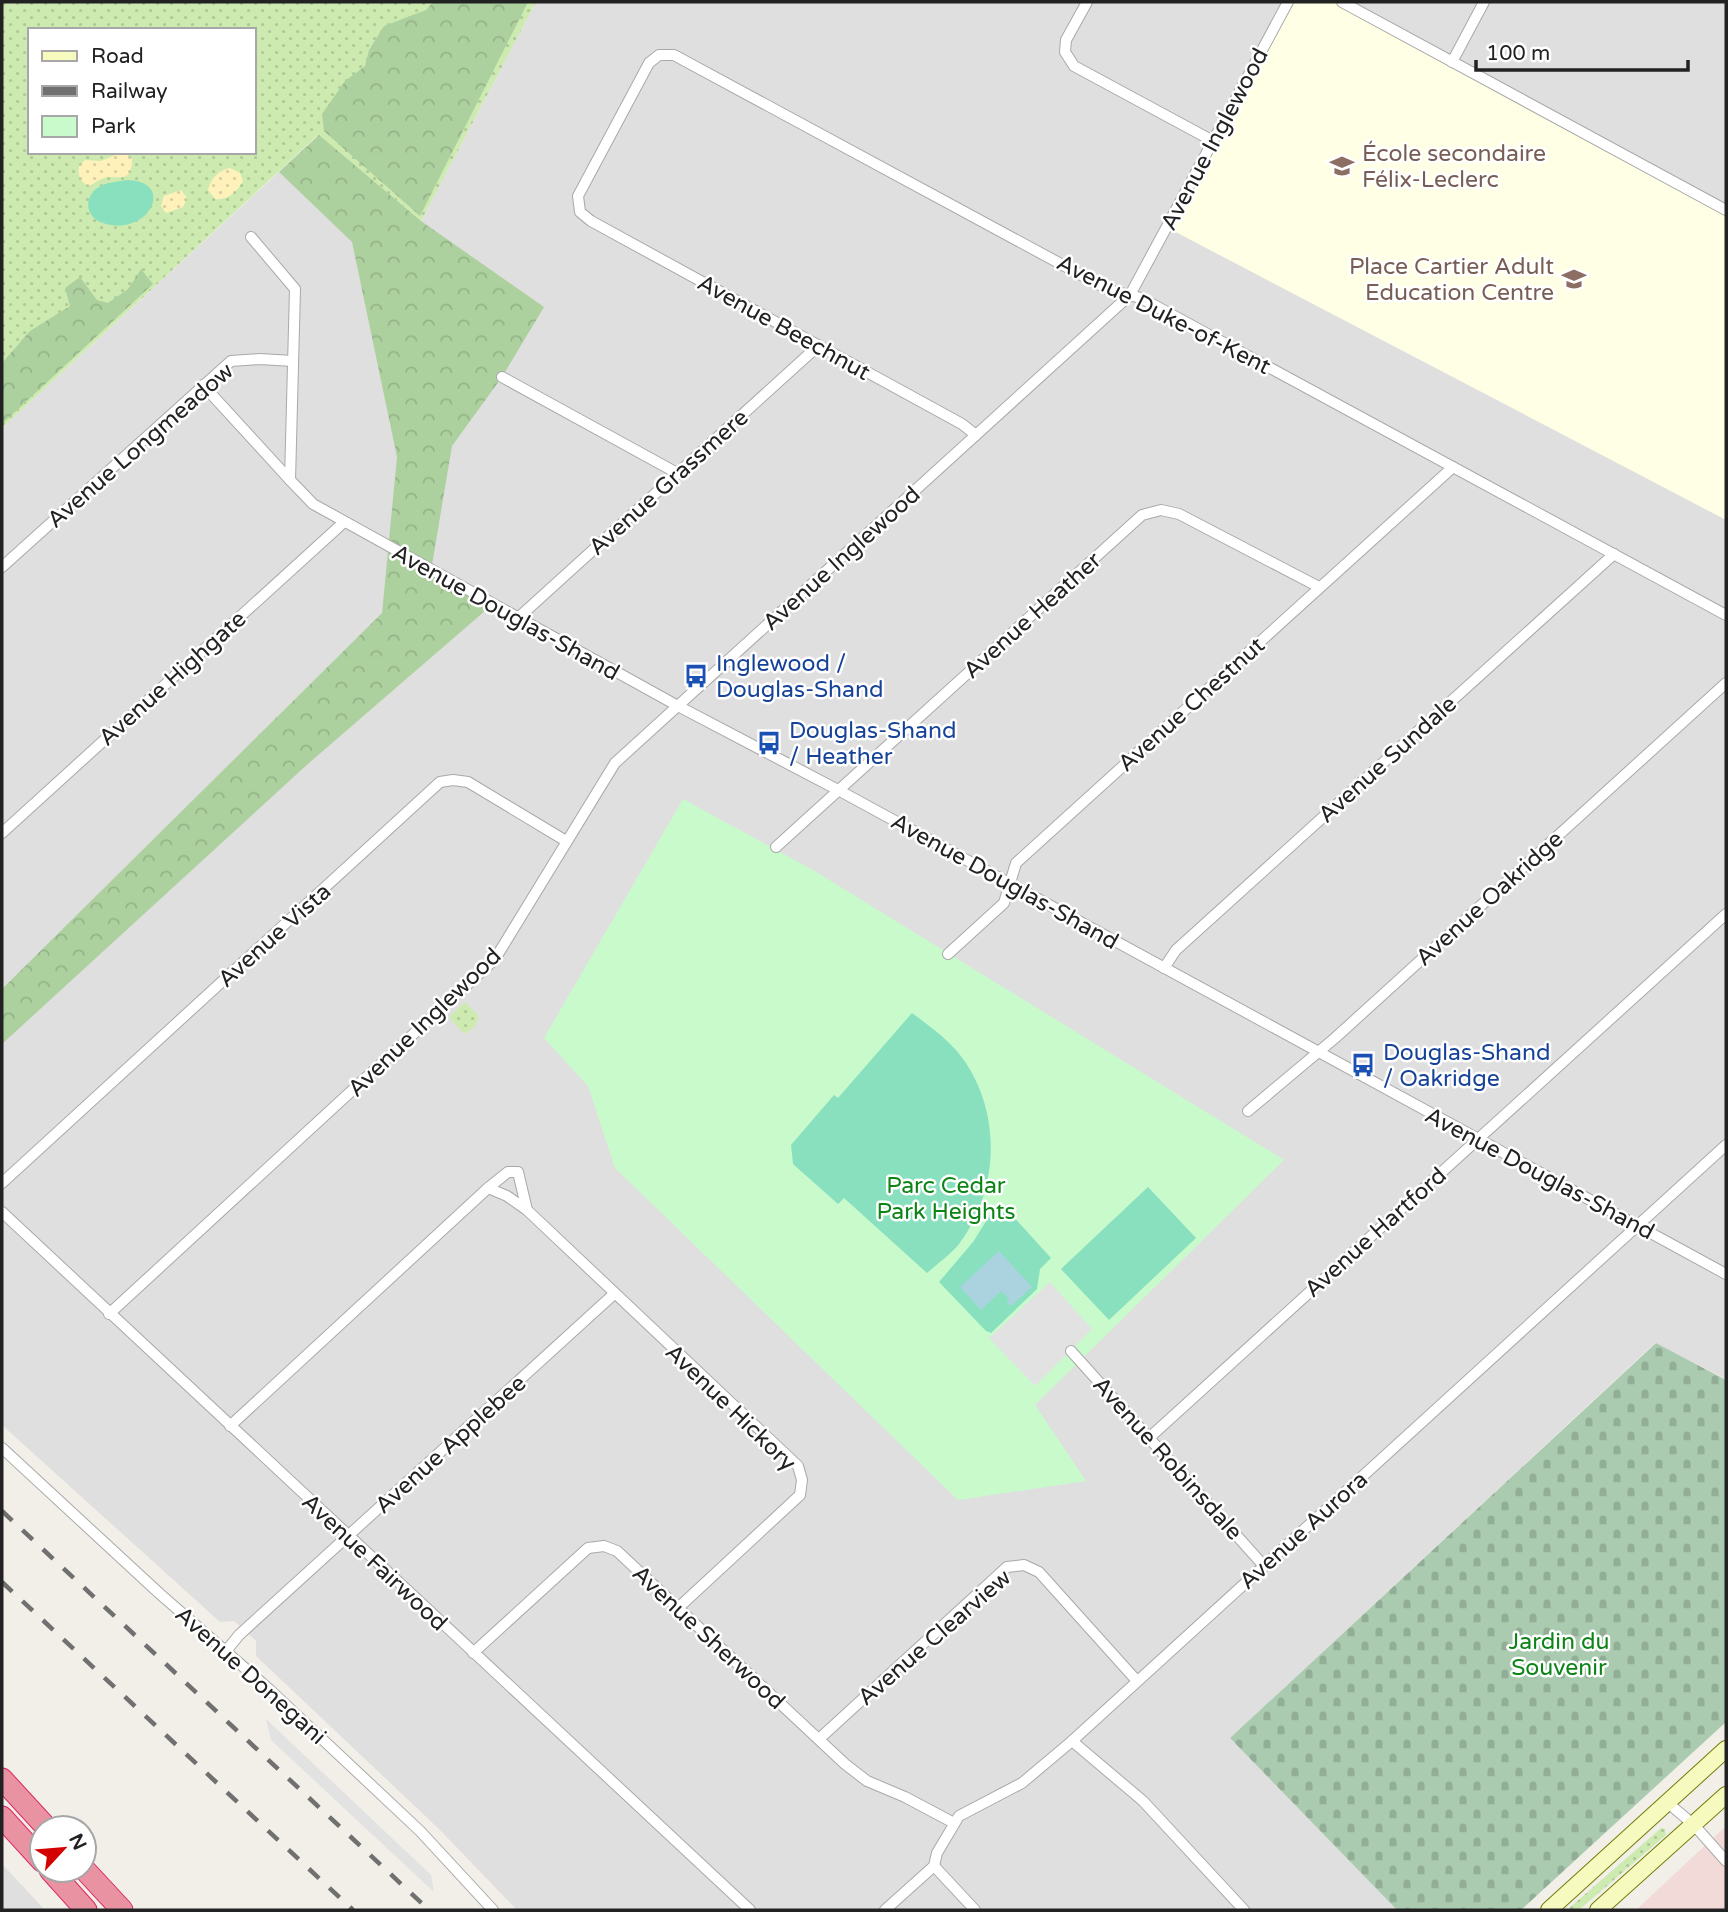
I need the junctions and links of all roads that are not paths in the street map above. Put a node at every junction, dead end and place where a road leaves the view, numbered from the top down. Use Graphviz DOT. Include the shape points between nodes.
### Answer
graph roads {
  1 [pos="1087,2"];
  2 [pos="1288,2"];
  3 [pos="1342,2"];
  4 [pos="1484,2"];
  5 [pos="1451,62"];
  6 [pos="1213,141"];
  7 [pos="1726,211"];
  8 [pos="591,221"];
  9 [pos="251,237"];
  10 [pos="1130,295"];
  11 [pos="818,346"];
  12 [pos="293,361"];
  13 [pos="502,377"];
  14 [pos="203,385"];
  15 [pos="976,435"];
  16 [pos="1453,467"];
  17 [pos="677,473"];
  18 [pos="290,480"];
  19 [pos="343,523"];
  20 [pos="1614,554"];
  21 [pos="2,567"];
  22 [pos="1319,587"];
  23 [pos="1726,615"];
  24 [pos="518,618"];
  25 [pos="1726,683"];
  26 [pos="678,706"];
  27 [pos="840,790"];
  28 [pos="2,833"];
  29 [pos="566,841"];
  30 [pos="776,847"];
  31 [pos="1008,883"];
  32 [pos="1726,914"];
  33 [pos="948,954"];
  34 [pos="1164,968"];
  35 [pos="1318,1052"];
  36 [pos="1248,1111"];
  37 [pos="1478,1139"];
  38 [pos="1726,1145"];
  39 [pos="2,1183"];
  40 [pos="488,1188"];
  41 [pos="527,1210"];
  42 [pos="2,1212"];
  43 [pos="1637,1226"];
  44 [pos="1726,1274"];
  45 [pos="614,1294"];
  46 [pos="109,1314"];
  47 [pos="1070,1351"];
  48 [pos="230,1426"];
  49 [pos="1150,1437"];
  50 [pos="2,1448"];
  51 [pos="348,1537"];
  52 [pos="1264,1566"];
  53 [pos="678,1608"];
  54 [pos="226,1651"];
  55 [pos="473,1653"];
  56 [pos="1137,1681"];
  57 [pos="819,1739"];
  58 [pos="1072,1741"];
  59 [pos="1726,1749"];
  60 [pos="2,1779"];
  61 [pos="1726,1795"];
  62 [pos="1668,1803"];
  63 [pos="34,1814"];
  64 [pos="2,1817"];
  65 [pos="954,1824"];
  66 [pos="1694,1825"];
  67 [pos="2,1833"];
  68 [pos="28,1846"];
  69 [pos="28,1856"];
  70 [pos="1726,1861"];
  71 [pos="934,1866"];
  72 [pos="60,1884"];
  73 [pos="63,1884"];
  74 [pos="98,1884"];
  75 [pos="71,1893"];
  76 [pos="86,1910"];
  77 [pos="122,1910"];
  78 [pos="493,1910"];
  79 [pos="750,1910"];
  80 [pos="885,1910"];
  81 [pos="975,1910"];
  82 [pos="1244,1910"];
  83 [pos="1549,1910"];
  84 [pos="1598,1910"];
  1 -- 6 [label="street" via="1066,40 1065,52 1074,66"];
  2 -- 6 [label="street, Avenue Inglewood"];
  3 -- 5 [label="street"];
  4 -- 5 [label="street"];
  5 -- 7 [label="street"];
  6 -- 10 [label="street, Avenue Inglewood"];
  8 -- 10 [label="street, Avenue Duke-of-Kent" via="580,212 578,196 649,63 659,55 674,55 1109,290"];
  8 -- 11 [label="street, Avenue Beechnut"];
  9 -- 12 [label="street" via="295,289"];
  10 -- 15 [label="street, Avenue Inglewood"];
  10 -- 16 [label="street, Avenue Duke-of-Kent"];
  11 -- 15 [label="street, Avenue Beechnut"];
  11 -- 17 [label="street, Avenue Grassmere"];
  12 -- 14 [label="street, Avenue Longmeadow" via="231,361"];
  12 -- 18 [label="street"];
  13 -- 17 [label="street"];
  14 -- 18 [label="street, Avenue Douglas-Shand"];
  14 -- 21 [label="street, Avenue Longmeadow"];
  15 -- 26 [label="street, Avenue Inglewood"];
  16 -- 20 [label="street, Avenue Duke-of-Kent"];
  16 -- 22 [label="street, Avenue Chestnut"];
  17 -- 24 [label="street, Avenue Grassmere"];
  18 -- 19 [label="street, Avenue Douglas-Shand" via="313,505"];
  19 -- 24 [label="street, Avenue Douglas-Shand"];
  19 -- 28 [label="street, Avenue Highgate"];
  20 -- 23 [label="street, Avenue Duke-of-Kent"];
  20 -- 34 [label="street, Avenue Sundale" via="1176,950"];
  22 -- 27 [label="street, Avenue Heather" via="1179,514 1160,510 1142,515"];
  22 -- 31 [label="street, Avenue Chestnut" via="1016,863"];
  24 -- 26 [label="street, Avenue Douglas-Shand"];
  25 -- 35 [label="street, Avenue Oakridge"];
  26 -- 27 [label="street, Avenue Douglas-Shand"];
  26 -- 29 [label="street, Avenue Inglewood" via="615,763"];
  27 -- 30 [label="street, Avenue Heather"];
  27 -- 31 [label="street, Avenue Douglas-Shand"];
  29 -- 39 [label="street, Avenue Vista" via="468,782 440,782"];
  29 -- 46 [label="street, Avenue Inglewood" via="495,959"];
  31 -- 33 [label="street, Avenue Chestnut" via="1004,903"];
  31 -- 34 [label="street, Avenue Douglas-Shand"];
  32 -- 37 [label="street, Avenue Hartford"];
  34 -- 35 [label="street, Avenue Douglas-Shand"];
  35 -- 36 [label="street, Avenue Oakridge"];
  35 -- 37 [label="street, Avenue Douglas-Shand"];
  37 -- 43 [label="street, Avenue Douglas-Shand"];
  37 -- 49 [label="street, Avenue Hartford"];
  38 -- 43 [label="street, Avenue Aurora"];
  40 -- 41 [label="street, Avenue Hickory"];
  40 -- 41 [label="street" via="508,1172 518,1172"];
  40 -- 48 [label="street"];
  41 -- 45 [label="street, Avenue Hickory"];
  42 -- 46 [label="street, Avenue Fairwood"];
  43 -- 44 [label="street, Avenue Douglas-Shand"];
  43 -- 52 [label="street, Avenue Aurora"];
  45 -- 51 [label="street, Avenue Applebee"];
  45 -- 53 [label="street, Avenue Hickory" via="797,1466 802,1480 800,1495"];
  46 -- 48 [label="street, Avenue Fairwood"];
  47 -- 49 [label="street, Avenue Robinsdale"];
  48 -- 51 [label="street, Avenue Fairwood"];
  49 -- 52 [label="street, Avenue Robinsdale"];
  50 -- 54 [label="street, Avenue Donegani"];
  51 -- 54 [label="street, Avenue Applebee"];
  51 -- 55 [label="street, Avenue Fairwood"];
  52 -- 56 [label="street, Avenue Aurora"];
  53 -- 55 [label="street, Avenue Sherwood" via="617,1551 604,1546 588,1548"];
  53 -- 57 [label="street, Avenue Sherwood"];
  54 -- 78 [label="street, Avenue Donegani" via="420,1831"];
  55 -- 79 [label="street, Avenue Fairwood"];
  56 -- 57 [label="street, Avenue Clearview" via="1040,1572 1024,1565 1007,1567"];
  56 -- 58 [label="street, Avenue Aurora"];
  57 -- 65 [label="street, Avenue Sherwood" via="867,1781"];
  58 -- 65 [label="street, Avenue Aurora" via="1022,1783 968,1809"];
  58 -- 82 [label="street" via="1143,1801"];
  59 -- 62 [label="main road"];
  60 -- 63 [label="highway"];
  61 -- 66 [label="main road"];
  62 -- 66 [label="street"];
  62 -- 83 [label="main road"];
  64 -- 68 [label="highway"];
  65 -- 71 [label="street, Avenue Aurora"];
  66 -- 70 [label="street"];
  66 -- 84 [label="main road"];
  67 -- 69 [label="highway"];
  71 -- 80 [label="street, Avenue Aurora"];
  71 -- 81 [label="street"];
  72 -- 75 [label="highway"];
  73 -- 75 [label="highway"];
  74 -- 77 [label="highway"];
  75 -- 76 [label="highway"];
}
